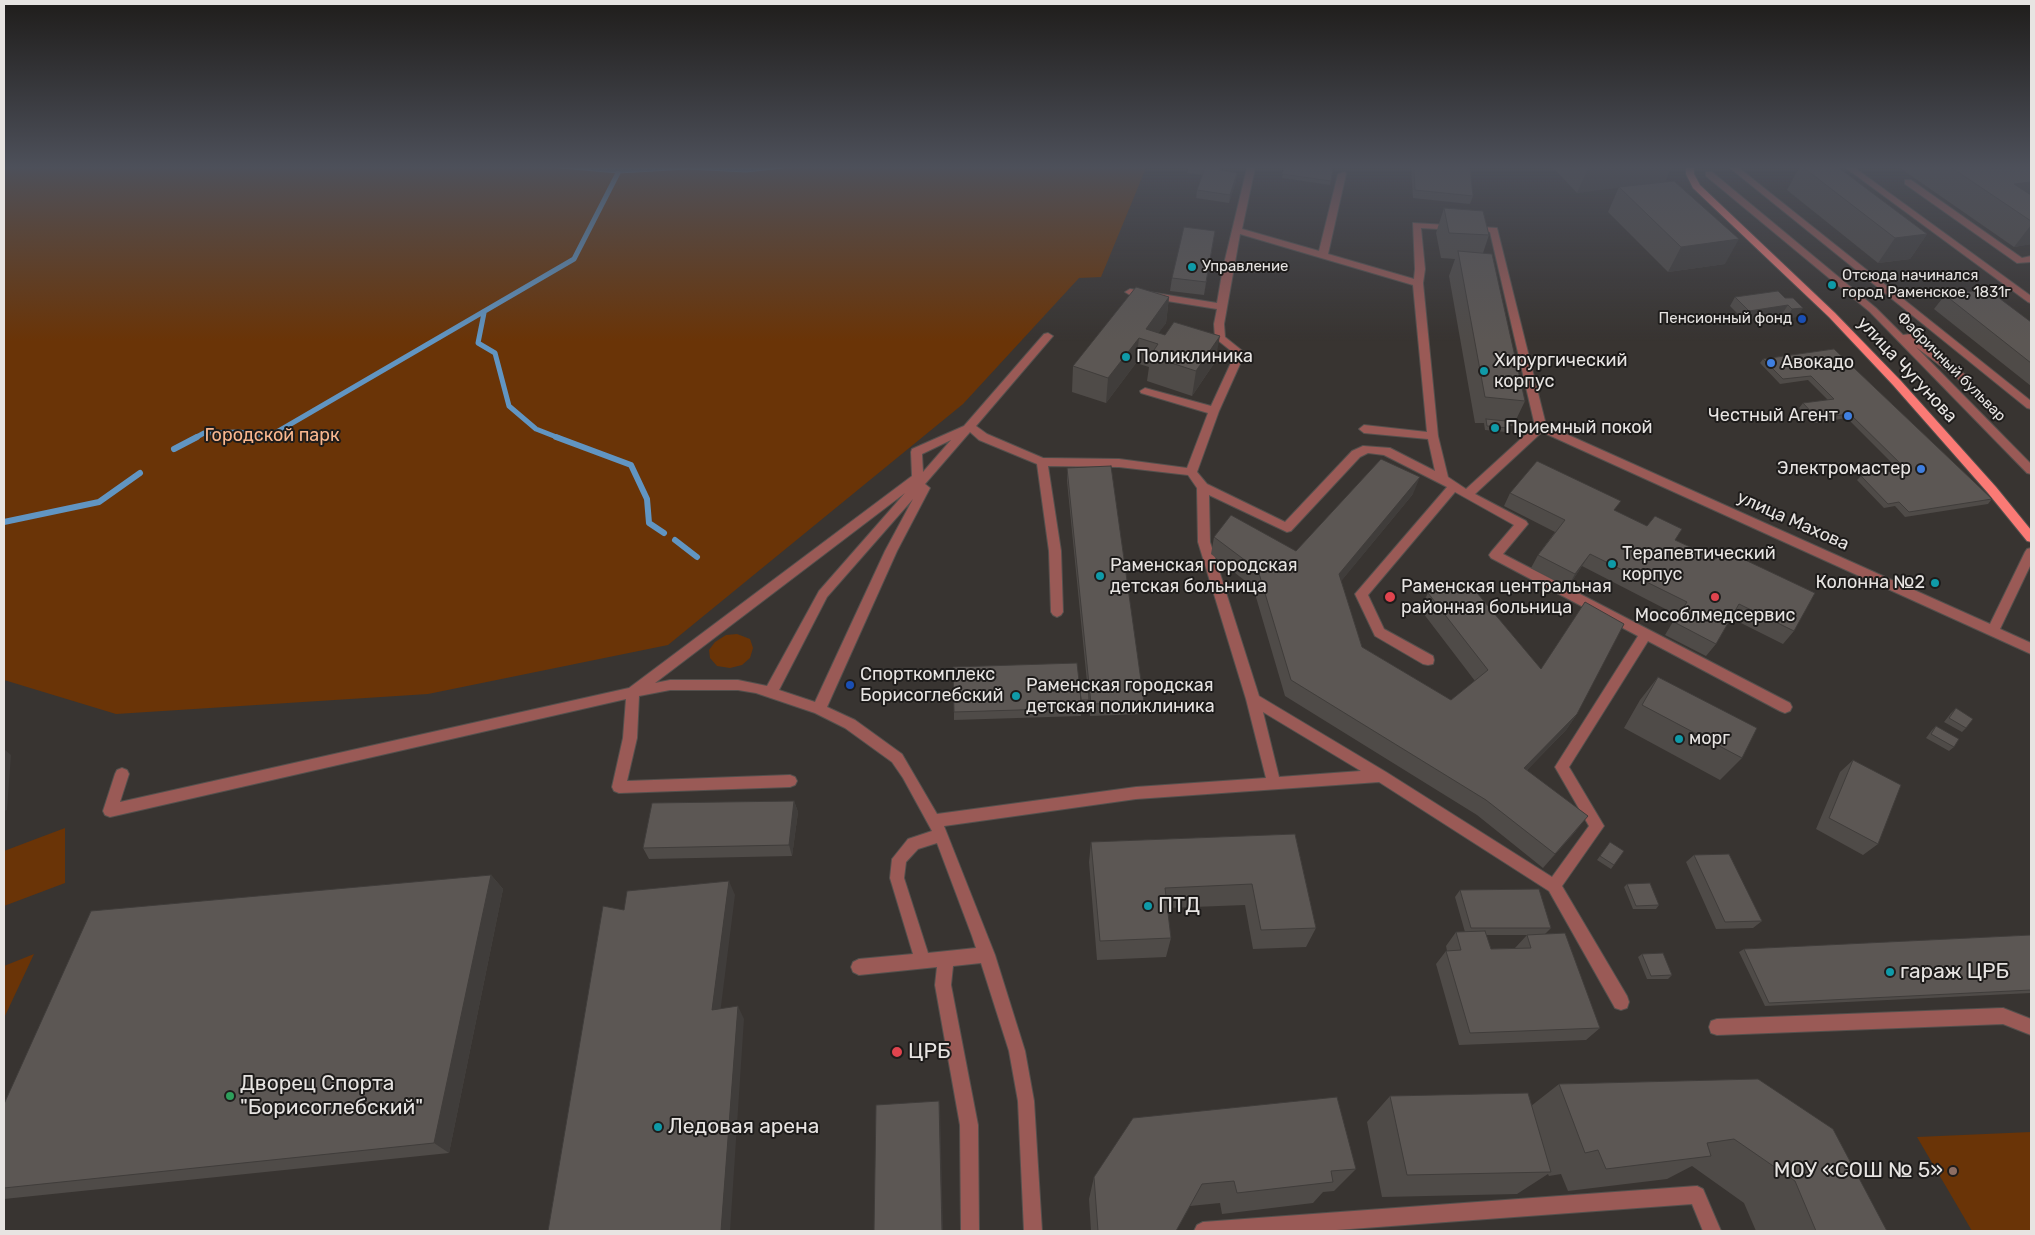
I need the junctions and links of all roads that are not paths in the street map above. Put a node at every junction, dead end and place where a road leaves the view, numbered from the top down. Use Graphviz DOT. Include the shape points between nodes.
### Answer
graph roads {
  1 [pos="1237,226"];
  2 [pos="1330,226"];
  3 [pos="1416,226"];
  4 [pos="1426,226"];
  5 [pos="1738,226"];
  6 [pos="1771,226"];
  7 [pos="1806,226"];
  8 [pos="1929,226"];
  9 [pos="1970,226"];
  10 [pos="1236,230"];
  11 [pos="1323,254"];
  12 [pos="2031,260"];
  13 [pos="1418,283"];
  14 [pos="1130,292"];
  15 [pos="2031,300"];
  16 [pos="1222,307"];
  17 [pos="1873,310"];
  18 [pos="1048,336"];
  19 [pos="1967,381"];
  20 [pos="1145,391"];
  21 [pos="2031,406"];
  22 [pos="1214,411"];
  23 [pos="970,427"];
  24 [pos="1541,427"];
  25 [pos="1364,429"];
  26 [pos="1434,436"];
  27 [pos="1042,462"];
  28 [pos="2031,470"];
  29 [pos="931,472"];
  30 [pos="1191,472"];
  31 [pos="1448,483"];
  32 [pos="1203,487"];
  33 [pos="1467,495"];
  34 [pos="2031,538"];
  35 [pos="2031,552"];
  36 [pos="1057,612"];
  37 [pos="1993,631"];
  38 [pos="1646,634"];
  39 [pos="2031,649"];
  40 [pos="1428,660"];
  41 [pos="633,692"];
  42 [pos="771,692"];
  43 [pos="1252,699"];
  44 [pos="1785,707"];
  45 [pos="819,709"];
  46 [pos="122,774"];
  47 [pos="1381,776"];
  48 [pos="790,781"];
  49 [pos="1274,783"];
  50 [pos="934,821"];
  51 [pos="941,835"];
  52 [pos="1554,886"];
  53 [pos="987,956"];
  54 [pos="946,959"];
  55 [pos="923,961"];
  56 [pos="859,967"];
  57 [pos="1621,1002"];
  58 [pos="1717,1027"];
  59 [pos="2031,1027"];
  60 [pos="970,1231"];
  61 [pos="1033,1231"];
  62 [pos="1203,1231"];
  63 [pos="1712,1231"];
  1 -- 10 [label="street"];
  2 -- 11 [label="street"];
  3 -- 13 [label="street"];
  4 -- 24 [label="street" via="1494,230"];
  5 -- 34 [label="main road, улица Чугунова" via="1832,315 1897,383 1988,484"];
  6 -- 17 [label="street, Фабричный бульвар"];
  7 -- 21 [label="street"];
  8 -- 15 [label="street"];
  9 -- 12 [label="street" via="2020,261"];
  10 -- 11 [label="street"];
  10 -- 16 [label="street"];
  11 -- 13 [label="street"];
  13 -- 26 [label="street"];
  14 -- 16 [label="street"];
  16 -- 22 [label="street" via="1218,324 1220,338 1240,353"];
  17 -- 19 [label="street"];
  17 -- 28 [label="street, Фабричный бульвар"];
  18 -- 23 [label="street"];
  20 -- 22 [label="street"];
  22 -- 30 [label="street"];
  23 -- 27 [label="street" via="983,437"];
  23 -- 29 [label="street"];
  23 -- 41 [label="street" via="916,452 918,476"];
  24 -- 33 [label="street"];
  24 -- 37 [label="street, улица Махова"];
  25 -- 26 [label="street"];
  26 -- 31 [label="street"];
  27 -- 30 [label="street" via="1118,463"];
  27 -- 36 [label="street" via="1055,551"];
  29 -- 42 [label="street" via="823,594"];
  29 -- 45 [label="street"];
  30 -- 32 [label="street"];
  31 -- 32 [label="street" via="1386,452 1367,449 1356,454 1287,528"];
  31 -- 33 [label="street"];
  31 -- 40 [label="street" via="1361,594 1379,632"];
  32 -- 43 [label="street" via="1204,542"];
  33 -- 38 [label="street" via="1522,524 1495,555"];
  35 -- 37 [label="street"];
  37 -- 39 [label="street, улица Махова"];
  38 -- 44 [label="street"];
  38 -- 52 [label="street" via="1562,767 1597,826"];
  41 -- 42 [label="street" via="670,685 707,684 738,685"];
  41 -- 46 [label="street" via="110,811"];
  41 -- 48 [label="street" via="630,738 619,787"];
  42 -- 45 [label="street"];
  43 -- 47 [label="street"];
  43 -- 49 [label="street"];
  45 -- 50 [label="street" via="850,724 897,758"];
  47 -- 49 [label="street"];
  47 -- 52 [label="street"];
  49 -- 50 [label="street" via="1136,793"];
  50 -- 51 [label="street"];
  51 -- 53 [label="street"];
  51 -- 55 [label="street" via="913,844 899,859 896,878"];
  52 -- 57 [label="street"];
  53 -- 54 [label="street"];
  53 -- 61 [label="street" via="1017,1051 1026,1101"];
  54 -- 55 [label="street"];
  54 -- 60 [label="street" via="943,985 969,1125"];
  55 -- 56 [label="street"];
  58 -- 59 [label="street" via="2003,1016"];
  62 -- 63 [label="street" via="1697,1195"];
}
